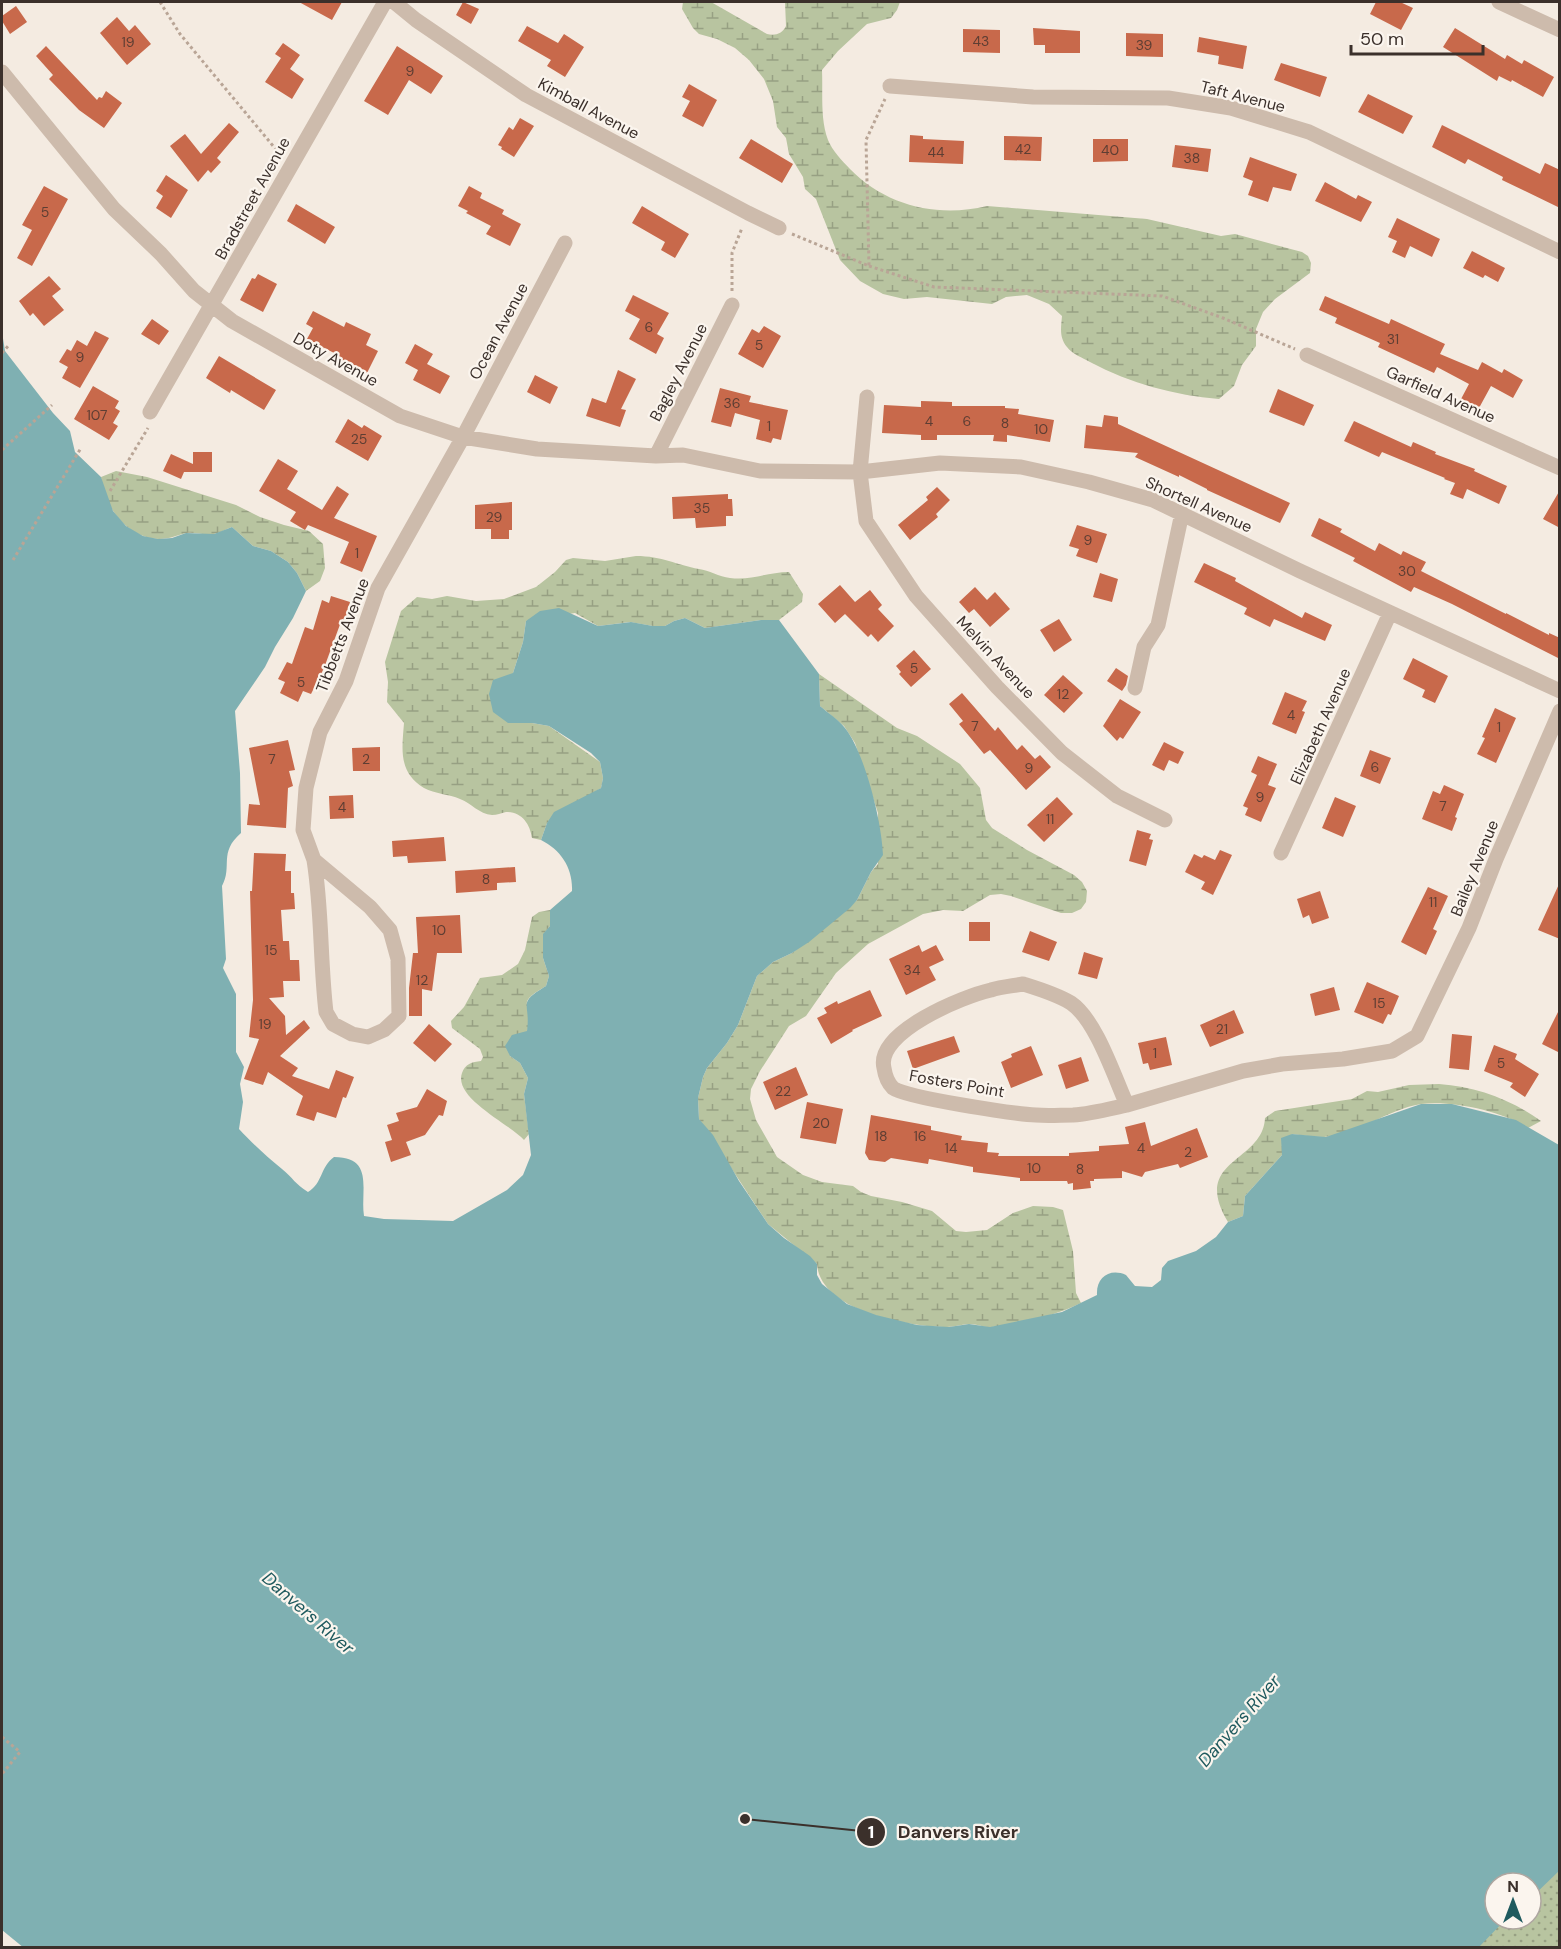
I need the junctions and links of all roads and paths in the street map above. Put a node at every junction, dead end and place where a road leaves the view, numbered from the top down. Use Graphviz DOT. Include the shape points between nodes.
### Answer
graph roads {
  1 [pos="160,2"];
  2 [pos="386,2"];
  3 [pos="394,2"];
  4 [pos="1498,2"];
  5 [pos="1560,30"];
  6 [pos="2,72"];
  7 [pos="890,86"];
  8 [pos="291,167"];
  9 [pos="748,213"];
  10 [pos="779,228"];
  11 [pos="809,242"];
  12 [pos="565,243"];
  13 [pos="1560,252"];
  14 [pos="869,266"];
  15 [pos="213,305"];
  16 [pos="732,305"];
  17 [pos="9,345"];
  18 [pos="2,353"];
  19 [pos="1307,355"];
  20 [pos="867,397"];
  21 [pos="52,405"];
  22 [pos="150,412"];
  23 [pos="463,437"];
  24 [pos="81,448"];
  25 [pos="2,450"];
  26 [pos="656,456"];
  27 [pos="1560,468"];
  28 [pos="760,471"];
  29 [pos="860,472"];
  30 [pos="110,491"];
  31 [pos="1182,513"];
  32 [pos="13,560"];
  33 [pos="1390,613"];
  34 [pos="1135,688"];
  35 [pos="1560,692"];
  36 [pos="1560,711"];
  37 [pos="1165,820"];
  38 [pos="1281,853"];
  39 [pos="314,860"];
  40 [pos="1417,1036"];
  41 [pos="1127,1105"];
  42 [pos="2,1737"];
  43 [pos="2,1774"];
  1 -- 8 [label="path" via="180,34"];
  2 -- 8 [label="street, Bradstreet Avenue"];
  3 -- 9 [label="street, Kimball Avenue" via="526,95"];
  4 -- 5 [label="street"];
  6 -- 15 [label="street, Doty Avenue" via="114,209 194,291"];
  7 -- 13 [label="street, Taft Avenue" via="1033,97 1168,98 1231,108 1309,132"];
  7 -- 14 [label="path" via="867,140"];
  8 -- 15 [label="street, Bradstreet Avenue"];
  9 -- 10 [label="street, Kimball Avenue"];
  9 -- 16 [label="path" via="732,253"];
  11 -- 14 [label="path"];
  12 -- 23 [label="street, Ocean Avenue"];
  14 -- 19 [label="path" via="934,287 1162,296 1281,341"];
  15 -- 22 [label="street, Bradstreet Avenue"];
  15 -- 23 [label="street, Doty Avenue" via="232,321 400,416"];
  16 -- 26 [label="street, Bagley Avenue"];
  17 -- 18 [label="path"];
  19 -- 27 [label="street, Garfield Avenue"];
  20 -- 29 [label="street, Melvin Avenue"];
  21 -- 25 [label="path"];
  22 -- 30 [label="path" via="148,428"];
  23 -- 26 [label="street, Doty Avenue" via="537,449"];
  23 -- 39 [label="street, Tibbetts Avenue" via="378,588 345,681 320,732 306,788 303,830"];
  24 -- 32 [label="path"];
  26 -- 28 [label="street, Doty Avenue" via="683,455"];
  28 -- 29 [label="street, Shortell Avenue"];
  29 -- 31 [label="street, Shortell Avenue" via="940,463 1021,467 1153,500"];
  29 -- 37 [label="street, Melvin Avenue" via="866,522 916,596 1062,753 1116,796"];
  31 -- 33 [label="street, Shortell Avenue"];
  31 -- 34 [label="street" via="1158,625 1144,647"];
  33 -- 35 [label="street, Shortell Avenue"];
  33 -- 38 [label="street, Elizabeth Avenue"];
  36 -- 40 [label="street, Bailey Avenue" via="1469,928"];
  39 -- 39 [label="street, Tibbetts Avenue" via="370,907 390,930 398,959 399,1016 384,1030 368,1037 333,1024 326,1012"];
  40 -- 41 [label="street, Fosters Point" via="1392,1051 1244,1071"];
  41 -- 41 [label="street, Fosters Point" via="1075,1114 1036,1115 955,1103 903,1093 892,1087 882,1063 887,1049 904,1031 936,1011 991,990 1023,984 1070,1003 1086,1016"];
  42 -- 43 [label="path" via="20,1752"];
}
